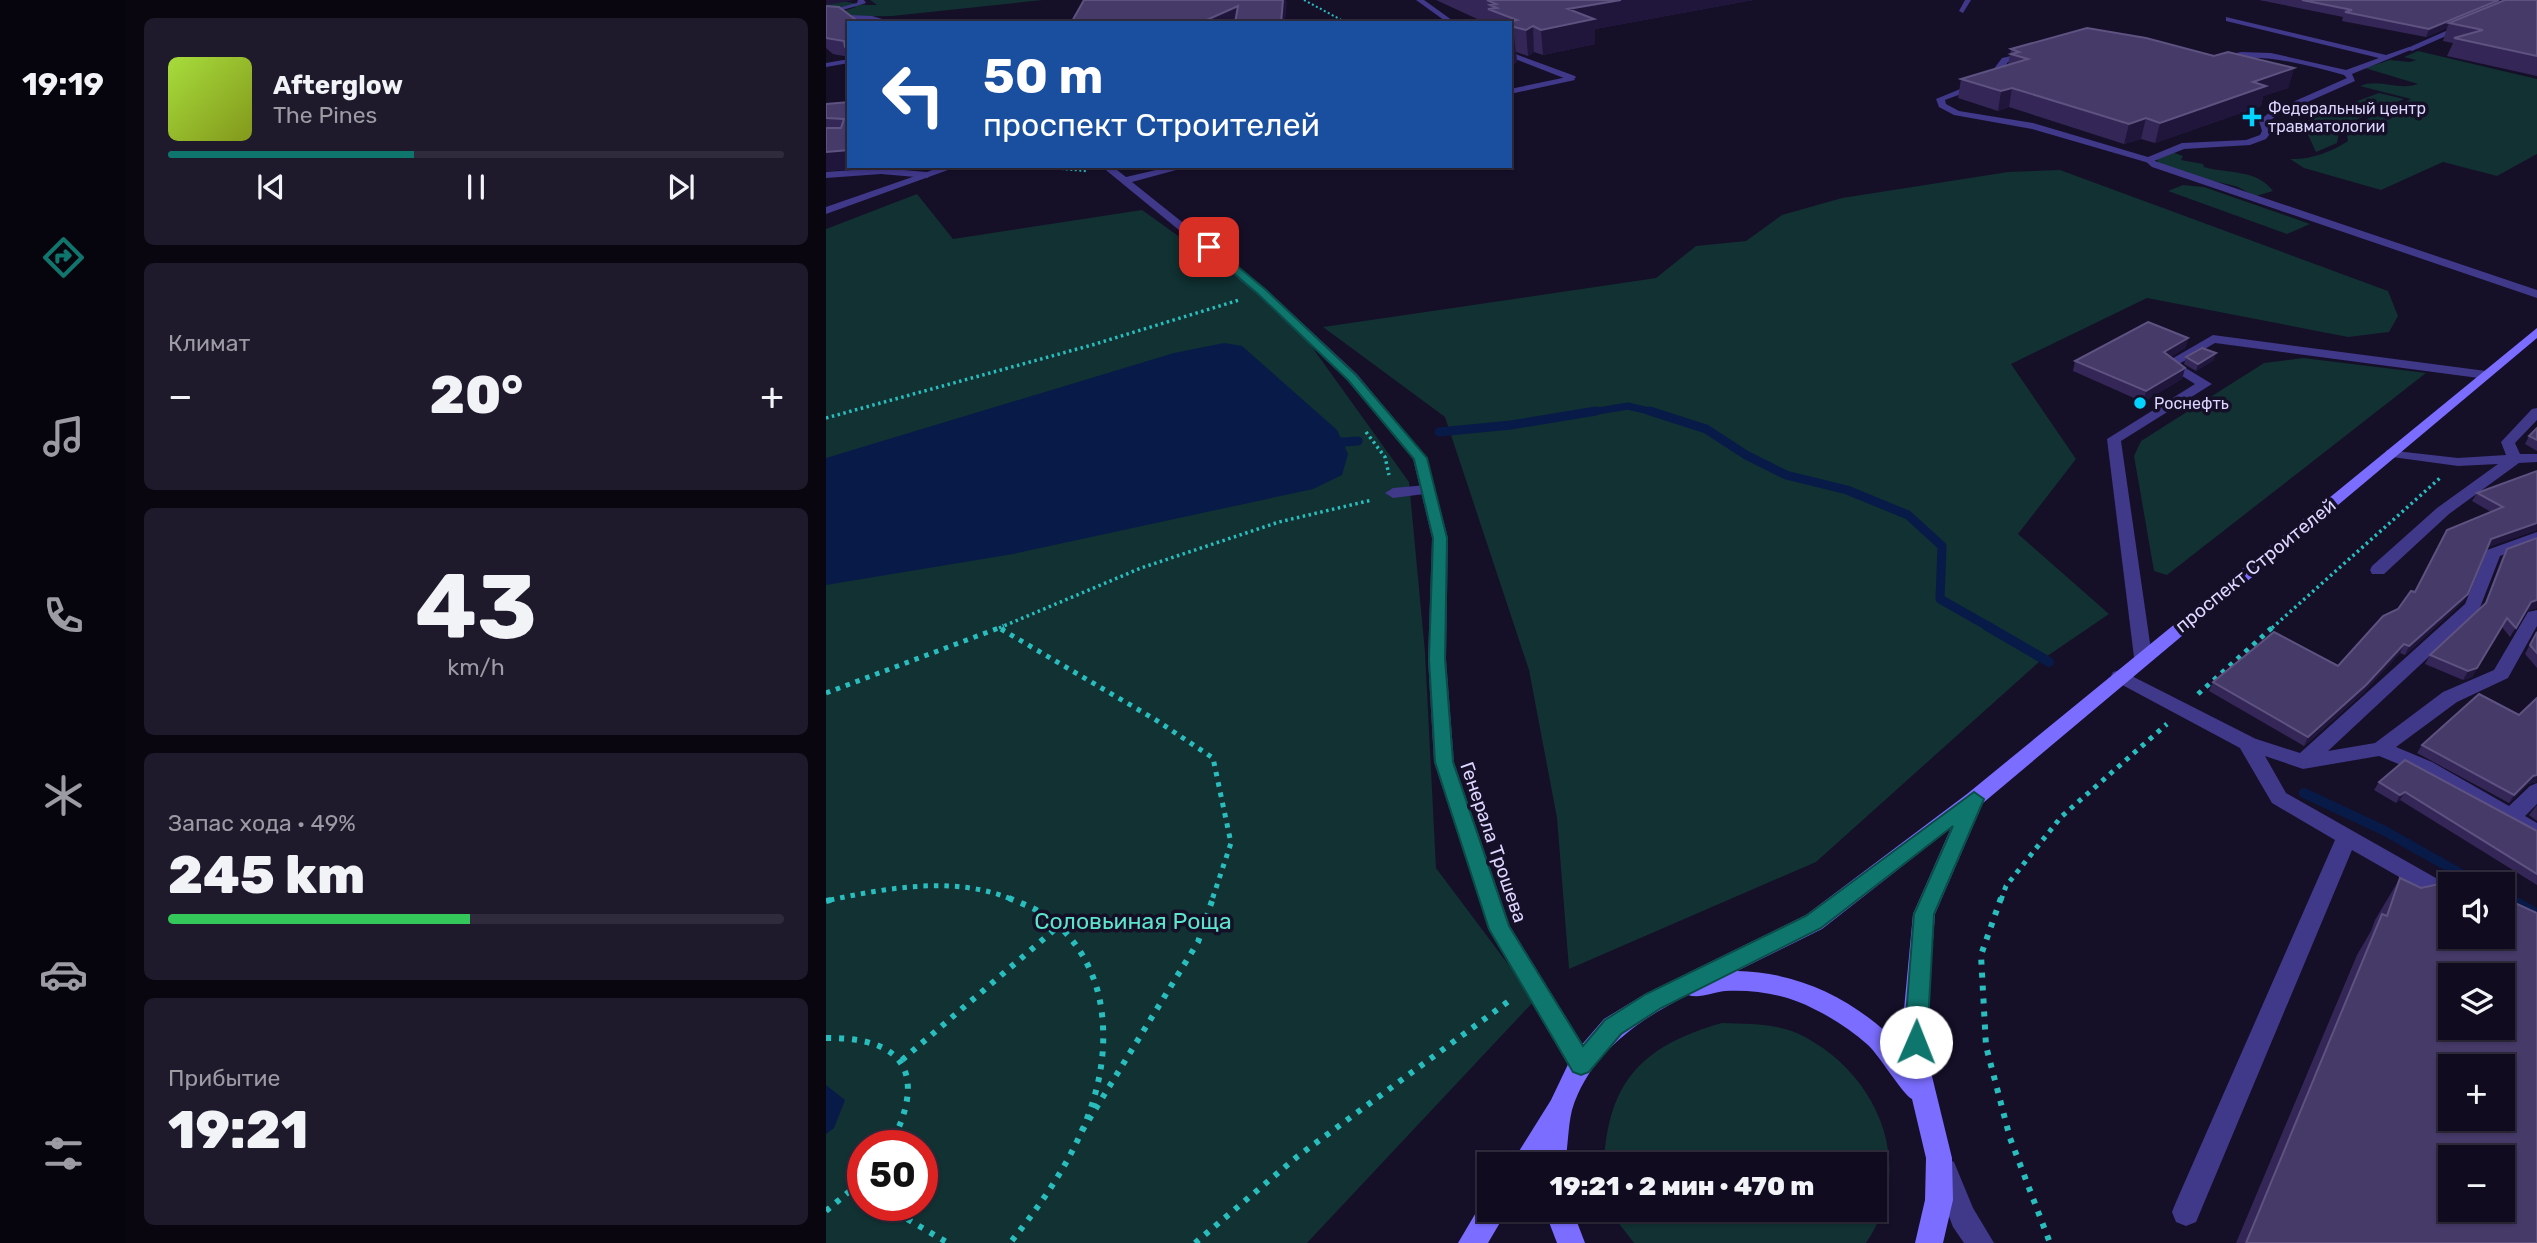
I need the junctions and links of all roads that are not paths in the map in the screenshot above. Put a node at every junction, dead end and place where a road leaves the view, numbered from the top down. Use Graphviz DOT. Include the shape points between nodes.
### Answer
graph roads {
  1 [pos="861,0"];
  2 [pos="1419,0"];
  3 [pos="1968,0"];
  4 [pos="1964,10"];
  5 [pos="826,15"];
  6 [pos="2229,19"];
  7 [pos="2480,20"];
  8 [pos="885,21"];
  9 [pos="1450,21"];
  10 [pos="2042,50"];
  11 [pos="1512,55"];
  12 [pos="2385,57"];
  13 [pos="847,61"];
  14 [pos="2210,61"];
  15 [pos="826,65"];
  16 [pos="2347,73"];
  17 [pos="1512,93"];
  18 [pos="2149,160"];
  19 [pos="948,168"];
  20 [pos="1168,168"];
  21 [pos="826,174"];
  22 [pos="1115,174"];
  23 [pos="927,175"];
  24 [pos="826,211"];
  25 [pos="2537,294"];
  26 [pos="2537,332"];
  27 [pos="2486,375"];
  28 [pos="2537,412"];
  29 [pos="2392,453"];
  30 [pos="2537,458"];
  31 [pos="2515,459"];
  32 [pos="1427,489"];
  33 [pos="1393,493"];
  34 [pos="2537,537"];
  35 [pos="2378,570"];
  36 [pos="2536,615"];
  37 [pos="2143,657"];
  38 [pos="2120,676"];
  39 [pos="2247,743"];
  40 [pos="2380,749"];
  41 [pos="2303,762"];
  42 [pos="2537,791"];
  43 [pos="1974,799"];
  44 [pos="2511,817"];
  45 [pos="2537,832"];
  46 [pos="2347,838"];
  47 [pos="2438,890"];
  48 [pos="1653,1001"];
  49 [pos="1581,1064"];
  50 [pos="1560,1109"];
  51 [pos="1933,1126"];
  52 [pos="1532,1152"];
  53 [pos="1554,1152"];
  54 [pos="1939,1158"];
  55 [pos="2186,1212"];
  56 [pos="1486,1222"];
  57 [pos="1563,1222"];
  58 [pos="1472,1243"];
  59 [pos="1571,1243"];
  60 [pos="1929,1243"];
  61 [pos="1980,1243"];
  1 -- 5 [label="street" via="859,5"];
  2 -- 9 [label="street"];
  3 -- 4 [label="street"];
  5 -- 8 [label="street"];
  6 -- 12 [label="street"];
  7 -- 12 [label="street"];
  10 -- 18 [label="street" via="2005,60 1990,80 1947,95 1940,99 1942,105 1957,113 2034,125"];
  11 -- 17 [label="street" via="1572,78"];
  12 -- 16 [label="street"];
  13 -- 15 [label="street"];
  14 -- 16 [label="street" via="2263,54"];
  16 -- 18 [label="street" via="2353,79 2263,121 2267,131 2263,137 2226,146 2182,146"];
  18 -- 25 [label="street"];
  19 -- 23 [label="street"];
  20 -- 22 [label="street"];
  21 -- 23 [label="street" via="881,171"];
  22 -- 32 [label="street, Генерала Трошева" via="1230,264 1352,377 1420,458"];
  23 -- 24 [label="street"];
  26 -- 27 [label="main road, проспект Строителей"];
  27 -- 29 [label="main road, проспект Строителей"];
  27 -- 37 [label="street" via="2213,339 2170,364 2205,384 2114,439"];
  28 -- 31 [label="street" via="2508,442"];
  29 -- 31 [label="street" via="2458,462"];
  29 -- 37 [label="main road, проспект Строителей"];
  30 -- 31 [label="street"];
  31 -- 35 [label="street" via="2443,511"];
  32 -- 33 [label="street"];
  32 -- 49 [label="street, Генерала Трошева" via="1440,538 1437,659 1444,762 1500,929"];
  34 -- 41 [label="street" via="2493,553 2473,606"];
  36 -- 40 [label="street" via="2501,674 2450,697"];
  37 -- 38 [label="main road, проспект Строителей"];
  38 -- 39 [label="street"];
  38 -- 43 [label="main road, проспект Строителей"];
  39 -- 41 [label="street"];
  39 -- 46 [label="street" via="2279,798"];
  40 -- 41 [label="street"];
  40 -- 44 [label="street" via="2425,767"];
  42 -- 44 [label="street"];
  43 -- 48 [label="main road, проспект Строителей" via="1814,922"];
  43 -- 51 [label="main road, проспект Строителей" via="1924,914 1916,1064"];
  44 -- 45 [label="street"];
  46 -- 47 [label="street"];
  46 -- 55 [label="street"];
  48 -- 49 [label="main road, проспект Строителей" via="1613,1027"];
  48 -- 51 [label="main road, проспект Строителей" via="1707,983 1763,982 1818,997 1868,1027 1907,1071"];
  49 -- 50 [label="main road, проспект Строителей"];
  50 -- 52 [label="main road, проспект Строителей"];
  50 -- 53 [label="main road, проспект Строителей"];
  51 -- 54 [label="main road, проспект Строителей"];
  54 -- 60 [label="main road, проспект Строителей" via="1939,1200"];
  54 -- 61 [label="street" via="1963,1217"];
  56 -- 58 [label="main road"];
  57 -- 59 [label="main road"];
}
